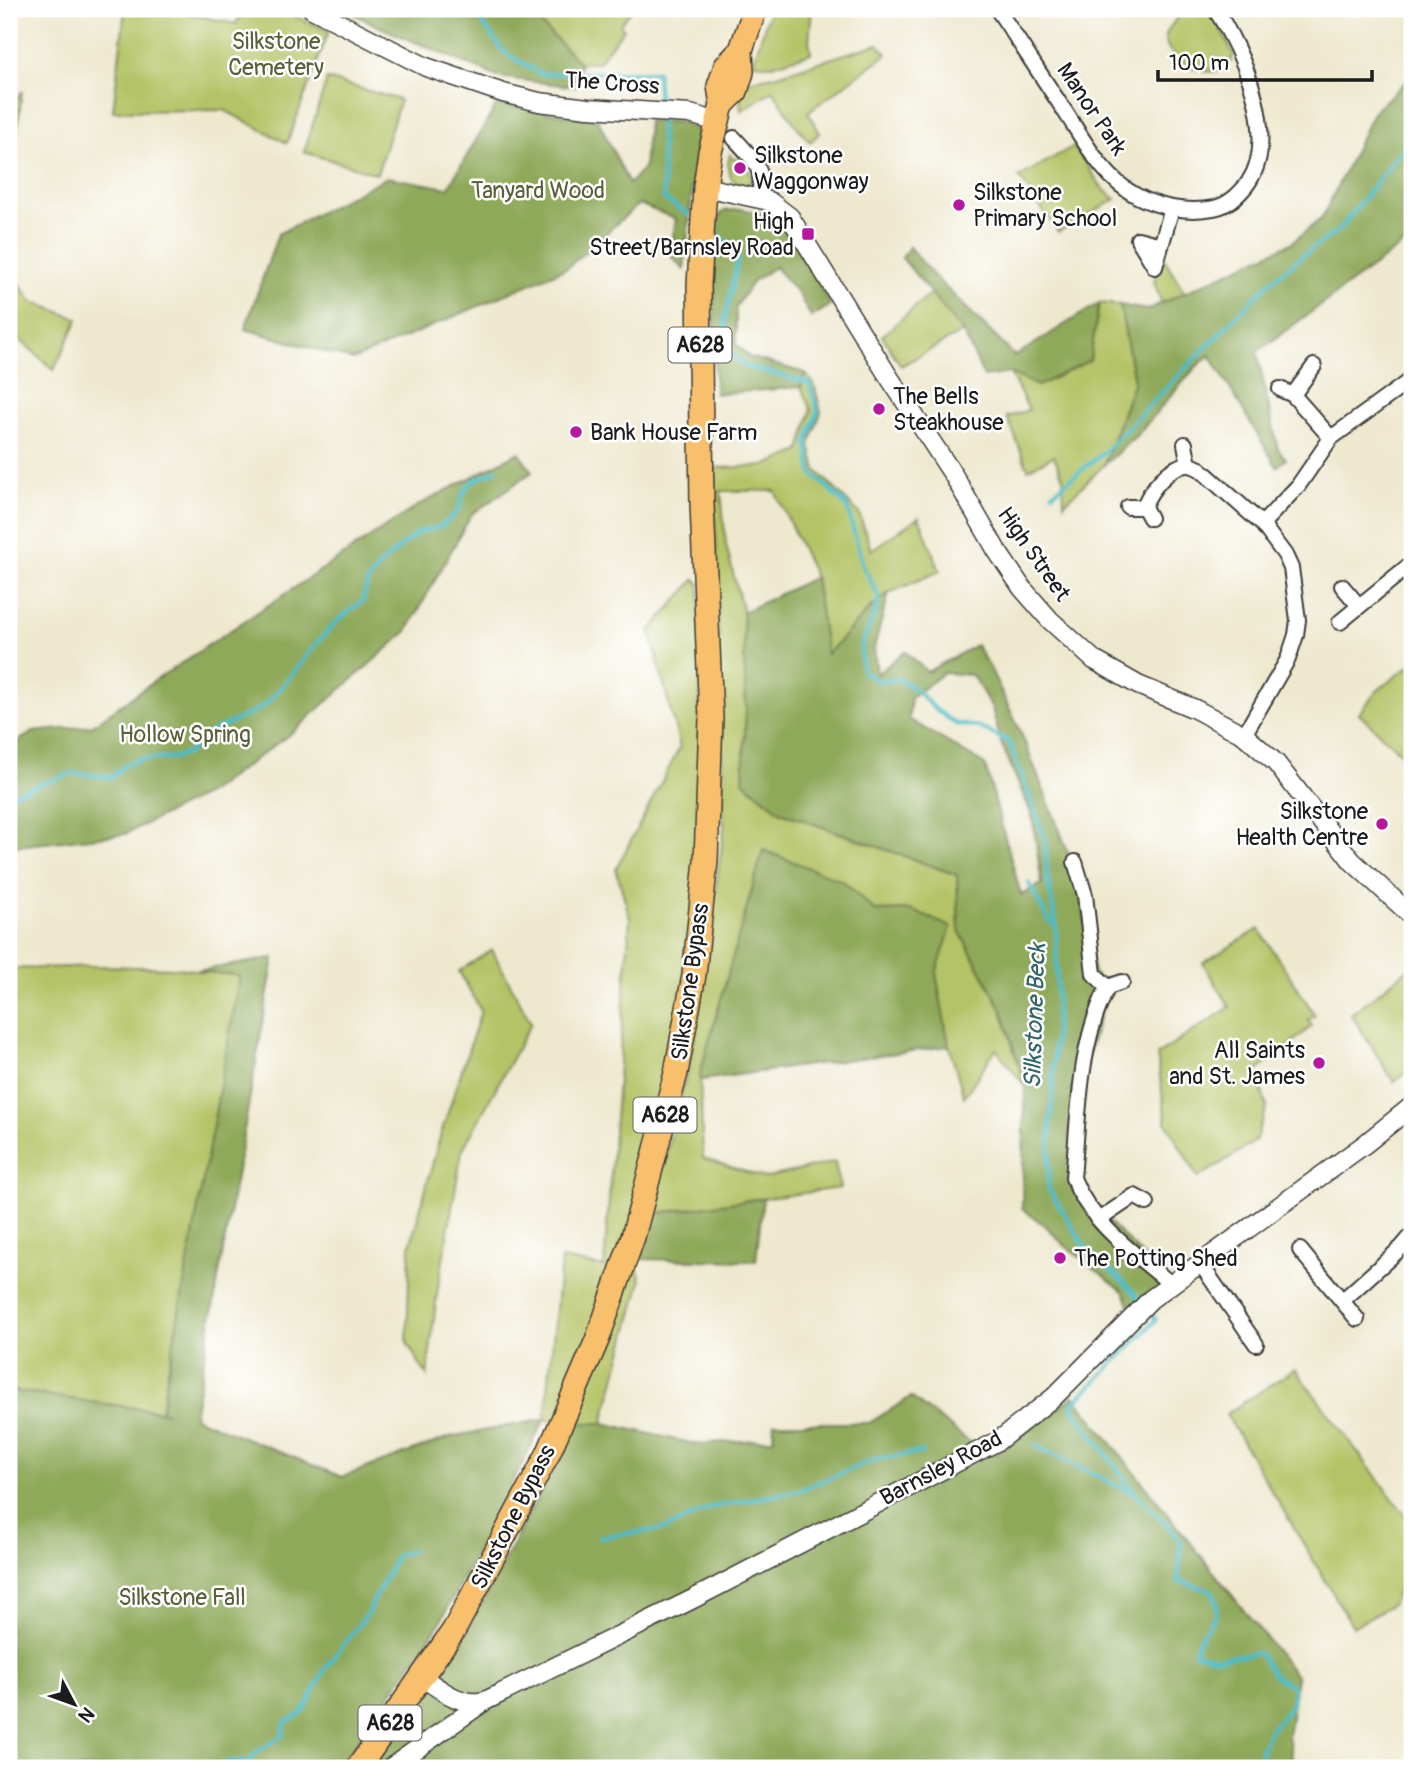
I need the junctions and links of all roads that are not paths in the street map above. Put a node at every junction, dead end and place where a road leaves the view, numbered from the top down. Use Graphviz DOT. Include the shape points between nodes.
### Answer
graph roads {
  1 [pos="312,9"];
  2 [pos="755,9"];
  3 [pos="997,9"];
  4 [pos="1215,9"];
  5 [pos="731,133"];
  6 [pos="705,187"];
  7 [pos="758,197"];
  8 [pos="1172,208"];
  9 [pos="1161,245"];
  10 [pos="1314,366"];
  11 [pos="1412,379"];
  12 [pos="1331,438"];
  13 [pos="1185,444"];
  14 [pos="1189,465"];
  15 [pos="1128,507"];
  16 [pos="1262,524"];
  17 [pos="1412,563"];
  18 [pos="1342,586"];
  19 [pos="1359,606"];
  20 [pos="1340,622"];
  21 [pos="1244,735"];
  22 [pos="1075,862"];
  23 [pos="1412,916"];
  24 [pos="1412,1106"];
  25 [pos="1136,1195"];
  26 [pos="1100,1219"];
  27 [pos="1412,1234"];
  28 [pos="1300,1250"];
  29 [pos="1200,1263"];
  30 [pos="1171,1284"];
  31 [pos="1342,1301"];
  32 [pos="1357,1319"];
  33 [pos="1256,1344"];
  34 [pos="422,1677"];
  35 [pos="485,1701"];
  36 [pos="358,1768"];
  37 [pos="390,1768"];
  1 -- 5 [label="street, The Cross" via="426,67 503,93 539,102 690,114"];
  2 -- 5 [label="highway, A628" via="741,50"];
  3 -- 8 [label="street, Manor Park" via="1110,176 1137,196"];
  4 -- 8 [label="street, Manor Park" via="1258,104 1261,147 1256,171 1223,206 1199,211"];
  5 -- 6 [label="highway, Silkstone Bypass / A628"];
  5 -- 7 [label="street" via="761,173"];
  6 -- 7 [label="street, High Street"];
  6 -- 34 [label="highway, Silkstone Bypass / A628" via="699,285 711,718 706,861 694,975 677,1073 633,1237 598,1338 542,1465 454,1630"];
  7 -- 21 [label="street, High Street" via="790,217 997,551 1050,620 1094,660"];
  8 -- 9 [label="street"];
  10 -- 12 [label="street" via="1287,392"];
  11 -- 12 [label="street"];
  12 -- 16 [label="street" via="1298,486"];
  13 -- 14 [label="street"];
  14 -- 15 [label="street" via="1178,467 1148,495 1147,513"];
  14 -- 16 [label="street" via="1200,469"];
  16 -- 21 [label="street" via="1290,568 1298,620 1288,659"];
  17 -- 19 [label="street"];
  18 -- 19 [label="street"];
  19 -- 20 [label="street"];
  21 -- 23 [label="street, High Street" via="1276,763 1352,861"];
  22 -- 26 [label="street" via="1085,895 1094,974 1115,985 1096,1010 1083,1073 1073,1178"];
  24 -- 29 [label="street, Barnsley Road"];
  25 -- 26 [label="street"];
  26 -- 30 [label="street"];
  27 -- 31 [label="street"];
  28 -- 31 [label="street"];
  29 -- 30 [label="street, Barnsley Road"];
  29 -- 33 [label="street"];
  30 -- 35 [label="street, Barnsley Road" via="1134,1314 1054,1397 998,1441"];
  31 -- 32 [label="street"];
  34 -- 35 [label="street" via="461,1702"];
  34 -- 36 [label="highway, Silkstone Bypass / A628"];
  35 -- 37 [label="street, Barnsley Road"];
}
